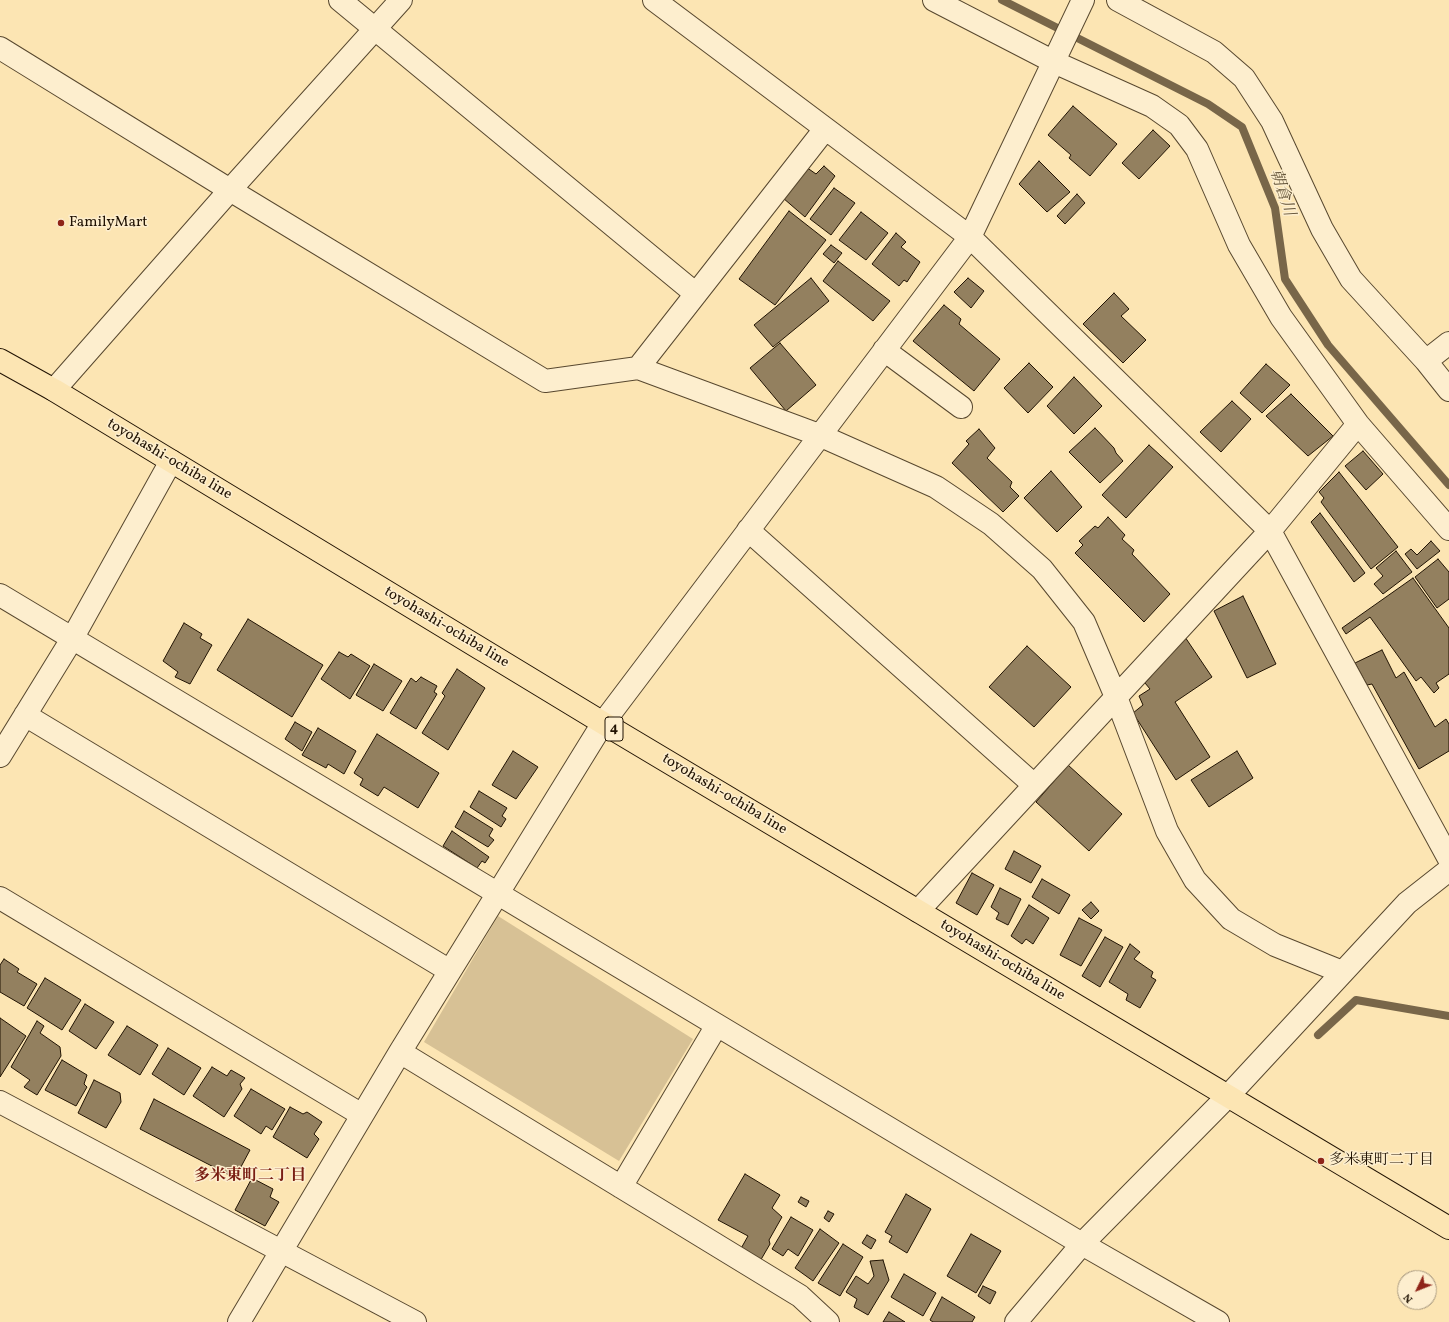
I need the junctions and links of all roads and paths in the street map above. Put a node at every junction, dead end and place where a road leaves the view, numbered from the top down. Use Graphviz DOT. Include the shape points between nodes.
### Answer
graph roads {
  1 [pos="340,0"];
  2 [pos="401,0"];
  3 [pos="654,0"];
  4 [pos="934,0"];
  5 [pos="1118,0"];
  6 [pos="1083,1"];
  7 [pos="375,30"];
  8 [pos="0,48"];
  9 [pos="1057,55"];
  10 [pos="826,129"];
  11 [pos="230,190"];
  12 [pos="970,236"];
  13 [pos="696,294"];
  14 [pos="1449,343"];
  15 [pos="884,350"];
  16 [pos="0,360"];
  17 [pos="1426,361"];
  18 [pos="638,368"];
  19 [pos="54,390"];
  20 [pos="1449,390"];
  21 [pos="961,407"];
  22 [pos="1358,424"];
  23 [pos="819,435"];
  24 [pos="171,461"];
  25 [pos="1449,529"];
  26 [pos="748,530"];
  27 [pos="1270,531"];
  28 [pos="0,595"];
  29 [pos="72,639"];
  30 [pos="1116,697"];
  31 [pos="25,716"];
  32 [pos="603,723"];
  33 [pos="0,756"];
  34 [pos="1034,786"];
  35 [pos="1449,859"];
  36 [pos="1449,870"];
  37 [pos="498,894"];
  38 [pos="0,898"];
  39 [pos="918,911"];
  40 [pos="450,971"];
  41 [pos="1342,972"];
  42 [pos="717,1025"];
  43 [pos="400,1052"];
  44 [pos="1229,1095"];
  45 [pos="0,1102"];
  46 [pos="362,1115"];
  47 [pos="621,1187"];
  48 [pos="1449,1228"];
  49 [pos="1082,1244"];
  50 [pos="281,1251"];
  51 [pos="239,1322"];
  52 [pos="415,1322"];
  53 [pos="828,1322"];
  54 [pos="1016,1322"];
  55 [pos="1218,1322"];
  1 -- 7 [label="street"];
  2 -- 7 [label="street"];
  3 -- 10 [label="street"];
  4 -- 9 [label="street"];
  5 -- 17 [label="street" via="1214,52 1244,78 1272,121 1322,229 1351,279"];
  6 -- 9 [label="street"];
  7 -- 11 [label="street"];
  7 -- 13 [label="street"];
  8 -- 11 [label="street"];
  9 -- 12 [label="street"];
  9 -- 22 [label="street" via="1152,106 1179,125 1196,149 1239,245 1277,310"];
  10 -- 12 [label="street"];
  10 -- 13 [label="street"];
  11 -- 18 [label="street" via="545,381"];
  11 -- 19 [label="street"];
  12 -- 15 [label="street"];
  12 -- 27 [label="street"];
  13 -- 18 [label="street"];
  14 -- 17 [label="street"];
  15 -- 21 [label="street"];
  15 -- 23 [label="street"];
  16 -- 19 [label="main road, toyohashi-ochiba line / 4"];
  17 -- 20 [label="street"];
  18 -- 23 [label="street"];
  19 -- 24 [label="main road, toyohashi-ochiba line / 4"];
  22 -- 25 [label="street"];
  22 -- 27 [label="street"];
  23 -- 26 [label="street"];
  23 -- 30 [label="street" via="936,487 996,529 1042,569 1084,622"];
  24 -- 29 [label="street"];
  24 -- 32 [label="main road, toyohashi-ochiba line / 4"];
  26 -- 32 [label="street"];
  26 -- 34 [label="street"];
  27 -- 30 [label="street"];
  27 -- 35 [label="street"];
  28 -- 29 [label="street"];
  29 -- 31 [label="street"];
  29 -- 37 [label="street"];
  30 -- 34 [label="street"];
  30 -- 41 [label="street" via="1167,831 1195,880 1231,919 1275,945"];
  31 -- 33 [label="street"];
  31 -- 40 [label="street"];
  32 -- 37 [label="street"];
  32 -- 39 [label="main road, toyohashi-ochiba line / 4"];
  34 -- 39 [label="street"];
  36 -- 41 [label="street" via="1407,903"];
  37 -- 40 [label="street"];
  37 -- 42 [label="street"];
  38 -- 46 [label="street"];
  39 -- 44 [label="main road, toyohashi-ochiba line / 4"];
  40 -- 43 [label="street"];
  41 -- 44 [label="street"];
  42 -- 47 [label="street"];
  42 -- 49 [label="street"];
  43 -- 46 [label="street"];
  43 -- 47 [label="street"];
  44 -- 48 [label="main road, toyohashi-ochiba line / 4"];
  44 -- 49 [label="street"];
  45 -- 50 [label="street"];
  46 -- 50 [label="street"];
  47 -- 53 [label="street" via="800,1296"];
  49 -- 54 [label="street"];
  49 -- 55 [label="street"];
  50 -- 51 [label="street"];
  50 -- 52 [label="street"];
}
